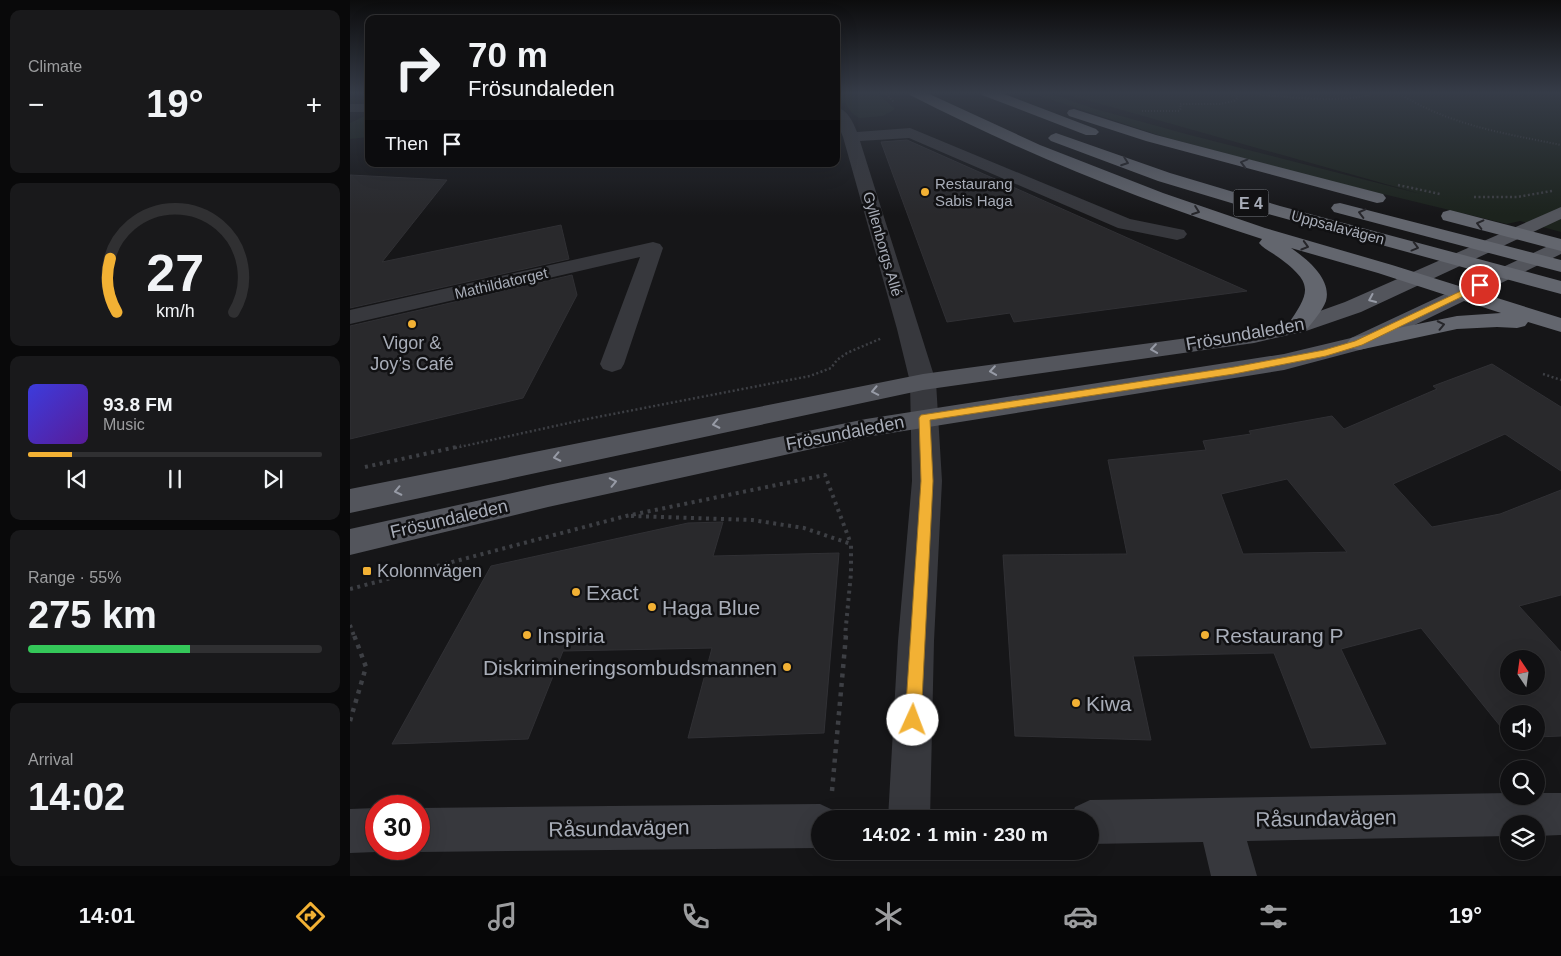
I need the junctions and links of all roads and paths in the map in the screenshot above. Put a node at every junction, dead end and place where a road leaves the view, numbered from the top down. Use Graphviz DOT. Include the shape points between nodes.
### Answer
graph roads {
  1 [pos="850,133"];
  2 [pos="1000,133"];
  3 [pos="1044,133"];
  4 [pos="1093,133"];
  5 [pos="1135,133"];
  6 [pos="1503,133"];
  7 [pos="851,137"];
  8 [pos="1561,145"];
  9 [pos="1194,166"];
  10 [pos="1393,202"];
  11 [pos="1321,203"];
  12 [pos="1430,211"];
  13 [pos="1561,212"];
  14 [pos="1241,227"];
  15 [pos="1177,234"];
  16 [pos="1561,246"];
  17 [pos="1561,266"];
  18 [pos="1423,276"];
  19 [pos="1561,288"];
  20 [pos="1470,289"];
  21 [pos="350,318"];
  22 [pos="1298,326"];
  23 [pos="1561,326"];
  24 [pos="1359,343"];
  25 [pos="857,348"];
  26 [pos="612,364"];
  27 [pos="1543,374"];
  28 [pos="1561,380"];
  29 [pos="922,382"];
  30 [pos="925,418"];
  31 [pos="368,466"];
  32 [pos="350,501"];
  33 [pos="626,516"];
  34 [pos="350,542"];
  35 [pos="851,544"];
  36 [pos="350,589"];
  37 [pos="350,625"];
  38 [pos="350,721"];
  39 [pos="826,810"];
  40 [pos="909,810"];
  41 [pos="811,814"];
  42 [pos="1561,814"];
  43 [pos="1220,820"];
  44 [pos="1099,822"];
  45 [pos="365,830"];
  46 [pos="430,830"];
  47 [pos="350,831"];
  48 [pos="1234,876"];
  1 -- 7 [label="street, Gyllenborgs Allé"];
  2 -- 14 [label="highway, one-way" via="1150,195"];
  3 -- 19 [label="highway, Uppsalavägen / E 4, one-way" via="1164,176 1274,210"];
  4 -- 9 [label="highway"];
  10 -- 5 [label="highway, one-way"];
  6 -- 8 [label="path"];
  7 -- 15 [label="street" via="910,133 1125,224"];
  7 -- 29 [label="street, Gyllenborgs Allé"];
  17 -- 11 [label="highway, Uppsalavägen, one-way"];
  16 -- 12 [label="highway, one-way"];
  13 -- 18 [label="main road, Frösundaleden"];
  14 -- 18 [label="highway, one-way"];
  14 -- 22 [label="highway" via="1278,248 1308,272 1316,286 1316,299"];
  16 -- 20 [label="main road, Frösundaleden"];
  18 -- 20 [label="highway"];
  18 -- 22 [label="main road, Frösundaleden, one-way" via="1353,307"];
  20 -- 23 [label="highway"];
  20 -- 24 [label="main road, Frösundaleden"];
  21 -- 26 [label="street, Mathildatorget" via="653,248"];
  22 -- 29 [label="main road, Frösundaleden, one-way" via="1254,336"];
  24 -- 23 [label="highway, one-way" via="1456,322 1514,321"];
  24 -- 30 [label="main road, Frösundaleden" via="1284,362"];
  25 -- 31 [label="path" via="836,360 831,368 810,376"];
  27 -- 28 [label="path"];
  29 -- 30 [label="street"];
  29 -- 32 [label="main road, Frösundaleden, one-way"];
  34 -- 30 [label="main road, Frösundaleden, one-way" via="794,442"];
  30 -- 40 [label="street" via="927,481"];
  33 -- 35 [label="path" via="752,520 804,528"];
  33 -- 35 [label="path" via="825,475"];
  33 -- 36 [label="path"];
  35 -- 39 [label="path" via="852,572"];
  37 -- 38 [label="path" via="366,667"];
  41 -- 46 [label="street, Råsundavägen"];
  42 -- 43 [label="street, Råsundavägen"];
  43 -- 44 [label="street, Råsundavägen"];
  43 -- 48 [label="street"];
  45 -- 47 [label="street"];
}
